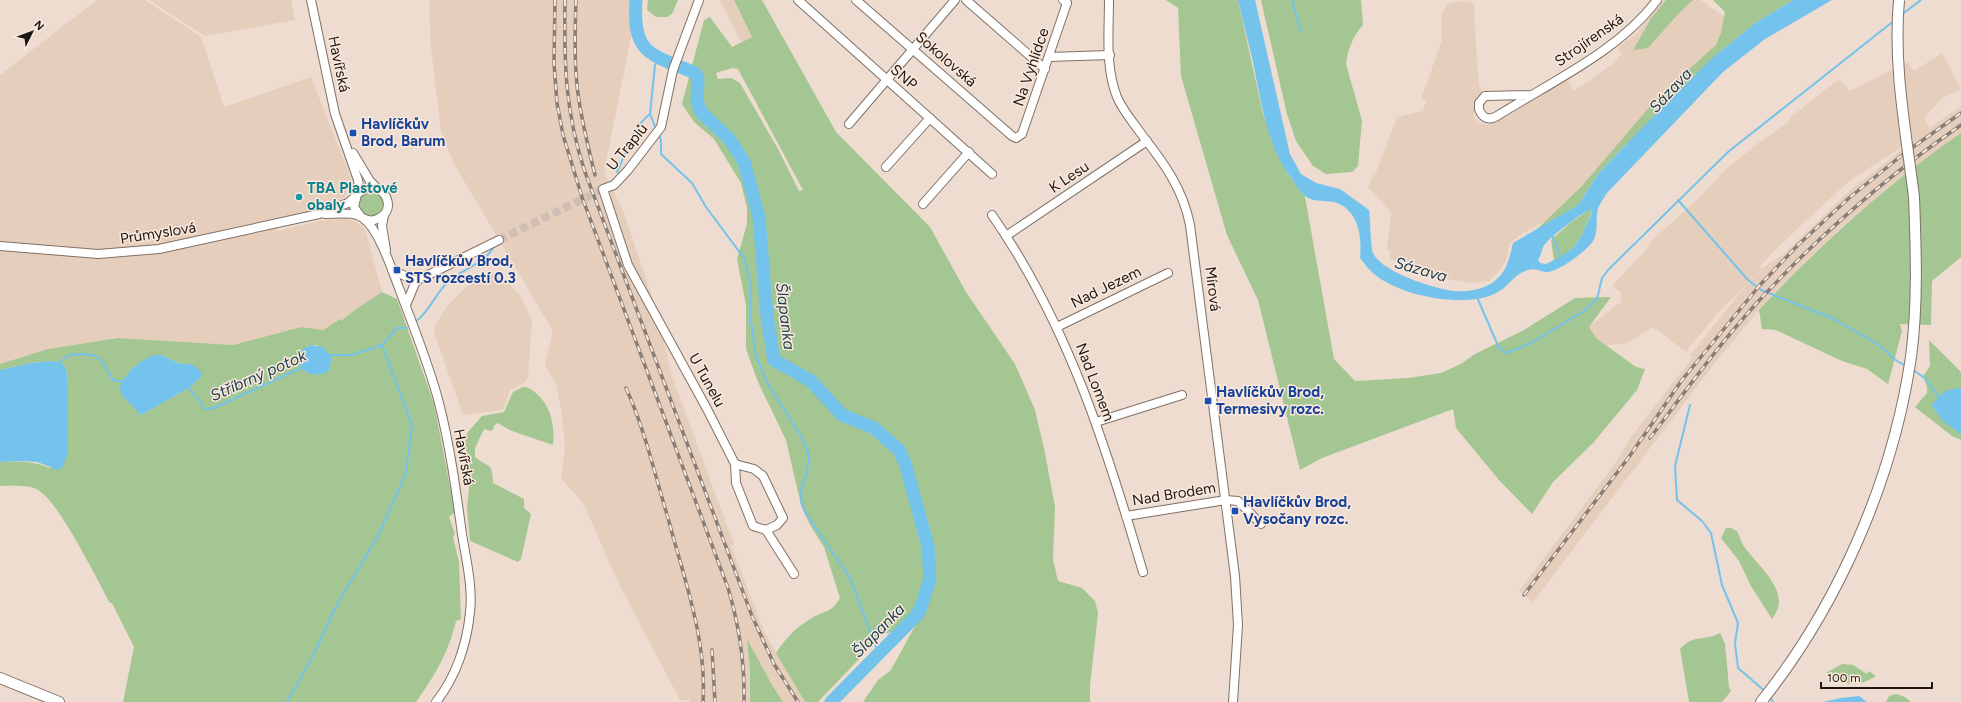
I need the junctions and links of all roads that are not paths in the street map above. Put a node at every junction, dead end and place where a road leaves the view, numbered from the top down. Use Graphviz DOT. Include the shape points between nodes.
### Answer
graph roads {
  1 [pos="311,0"];
  2 [pos="699,0"];
  3 [pos="797,0"];
  4 [pos="856,0"];
  5 [pos="955,0"];
  6 [pos="966,0"];
  7 [pos="1109,0"];
  8 [pos="1657,0"];
  9 [pos="1898,0"];
  10 [pos="1065,1"];
  11 [pos="912,49"];
  12 [pos="1110,55"];
  13 [pos="1049,57"];
  14 [pos="1045,69"];
  15 [pos="886,80"];
  16 [pos="1531,95"];
  17 [pos="930,118"];
  18 [pos="849,124"];
  19 [pos="342,133"];
  20 [pos="1018,137"];
  21 [pos="1147,141"];
  22 [pos="969,152"];
  23 [pos="886,167"];
  24 [pos="992,174"];
  25 [pos="377,188"];
  26 [pos="604,189"];
  27 [pos="356,195"];
  28 [pos="923,204"];
  29 [pos="318,214"];
  30 [pos="385,214"];
  31 [pos="992,215"];
  32 [pos="362,218"];
  33 [pos="1006,236"];
  34 [pos="499,240"];
  35 [pos="0,246"];
  36 [pos="388,259"];
  37 [pos="392,270"];
  38 [pos="1168,273"];
  39 [pos="416,281"];
  40 [pos="406,306"];
  41 [pos="1057,326"];
  42 [pos="1182,395"];
  43 [pos="1096,422"];
  44 [pos="735,464"];
  45 [pos="1226,500"];
  46 [pos="1126,516"];
  47 [pos="1262,524"];
  48 [pos="766,530"];
  49 [pos="1143,572"];
  50 [pos="794,574"];
  51 [pos="0,678"];
  52 [pos="59,702"];
  53 [pos="436,702"];
  54 [pos="1233,702"];
  55 [pos="1761,702"];
  1 -- 19 [label="street, Havířská"];
  2 -- 26 [label="street, U Traplů" via="673,70 661,127 628,170 614,185"];
  3 -- 15 [label="street, SNP"];
  4 -- 11 [label="street, Sokolovská"];
  5 -- 11 [label="street"];
  6 -- 14 [label="street"];
  7 -- 12 [label="street, Mírová"];
  8 -- 16 [label="street, Strojírenská" via="1642,19 1621,38"];
  9 -- 55 [label="main road, bridge" via="1898,48 1914,198 1917,262 1911,357 1884,468 1866,520 1828,602 1802,646"];
  10 -- 13 [label="street, Na Vyhlídce"];
  11 -- 15 [label="street"];
  11 -- 20 [label="street, Sokolovská" via="1013,137"];
  12 -- 13 [label="street"];
  12 -- 21 [label="street, Mírová" via="1117,98"];
  13 -- 14 [label="street, Na Vyhlídce"];
  14 -- 20 [label="street, Na Vyhlídce" via="1022,134"];
  15 -- 17 [label="street, SNP"];
  15 -- 18 [label="street"];
  16 -- 16 [label="street, Strojírenská" via="1494,118 1485,118 1479,109 1479,103 1485,96"];
  17 -- 22 [label="street, SNP"];
  17 -- 23 [label="street"];
  19 -- 25 [label="street, Havířská" via="370,181"];
  19 -- 27 [label="street, Havířská" via="358,180 359,189"];
  21 -- 33 [label="street, K Lesu"];
  21 -- 45 [label="street, Mírová" via="1174,179 1189,221"];
  22 -- 24 [label="street, SNP"];
  22 -- 28 [label="street"];
  25 -- 27 [label="street" via="366,187"];
  25 -- 30 [label="street, Havířská" via="387,199 388,208"];
  26 -- 44 [label="street, U Tunelu" via="628,265"];
  27 -- 29 [label="street, Průmyslová" via="348,203"];
  27 -- 32 [label="street, Havířská" via="354,207"];
  29 -- 32 [label="street, Průmyslová" via="352,214"];
  29 -- 35 [label="street, Průmyslová" via="174,246 114,254 81,254"];
  30 -- 32 [label="street" via="377,220"];
  30 -- 36 [label="street, Havířská" via="382,226"];
  31 -- 33 [label="street, Nad Lomem"];
  32 -- 36 [label="street, Havířská" via="371,226"];
  33 -- 41 [label="street, Nad Lomem" via="1033,279"];
  34 -- 39 [label="street"];
  36 -- 37 [label="street, Havířská"];
  37 -- 39 [label="street"];
  37 -- 40 [label="street, Havířská"];
  38 -- 41 [label="street, Nad Jezem"];
  39 -- 40 [label="street"];
  40 -- 53 [label="street, Havířská" via="439,404 463,537 470,611 465,641 456,667"];
  41 -- 43 [label="street, Nad Lomem"];
  42 -- 43 [label="street"];
  43 -- 46 [label="street, Nad Lomem"];
  44 -- 48 [label="street, U Tunelu" via="736,483 753,526"];
  44 -- 48 [label="street" via="754,468 767,483 783,518"];
  45 -- 46 [label="street, Nad Brodem"];
  45 -- 47 [label="street" via="1238,501"];
  45 -- 54 [label="street, Mírová" via="1238,601"];
  46 -- 49 [label="street, Nad Lomem"];
  48 -- 50 [label="street, U Tunelu"];
  51 -- 52 [label="main road"];
}
